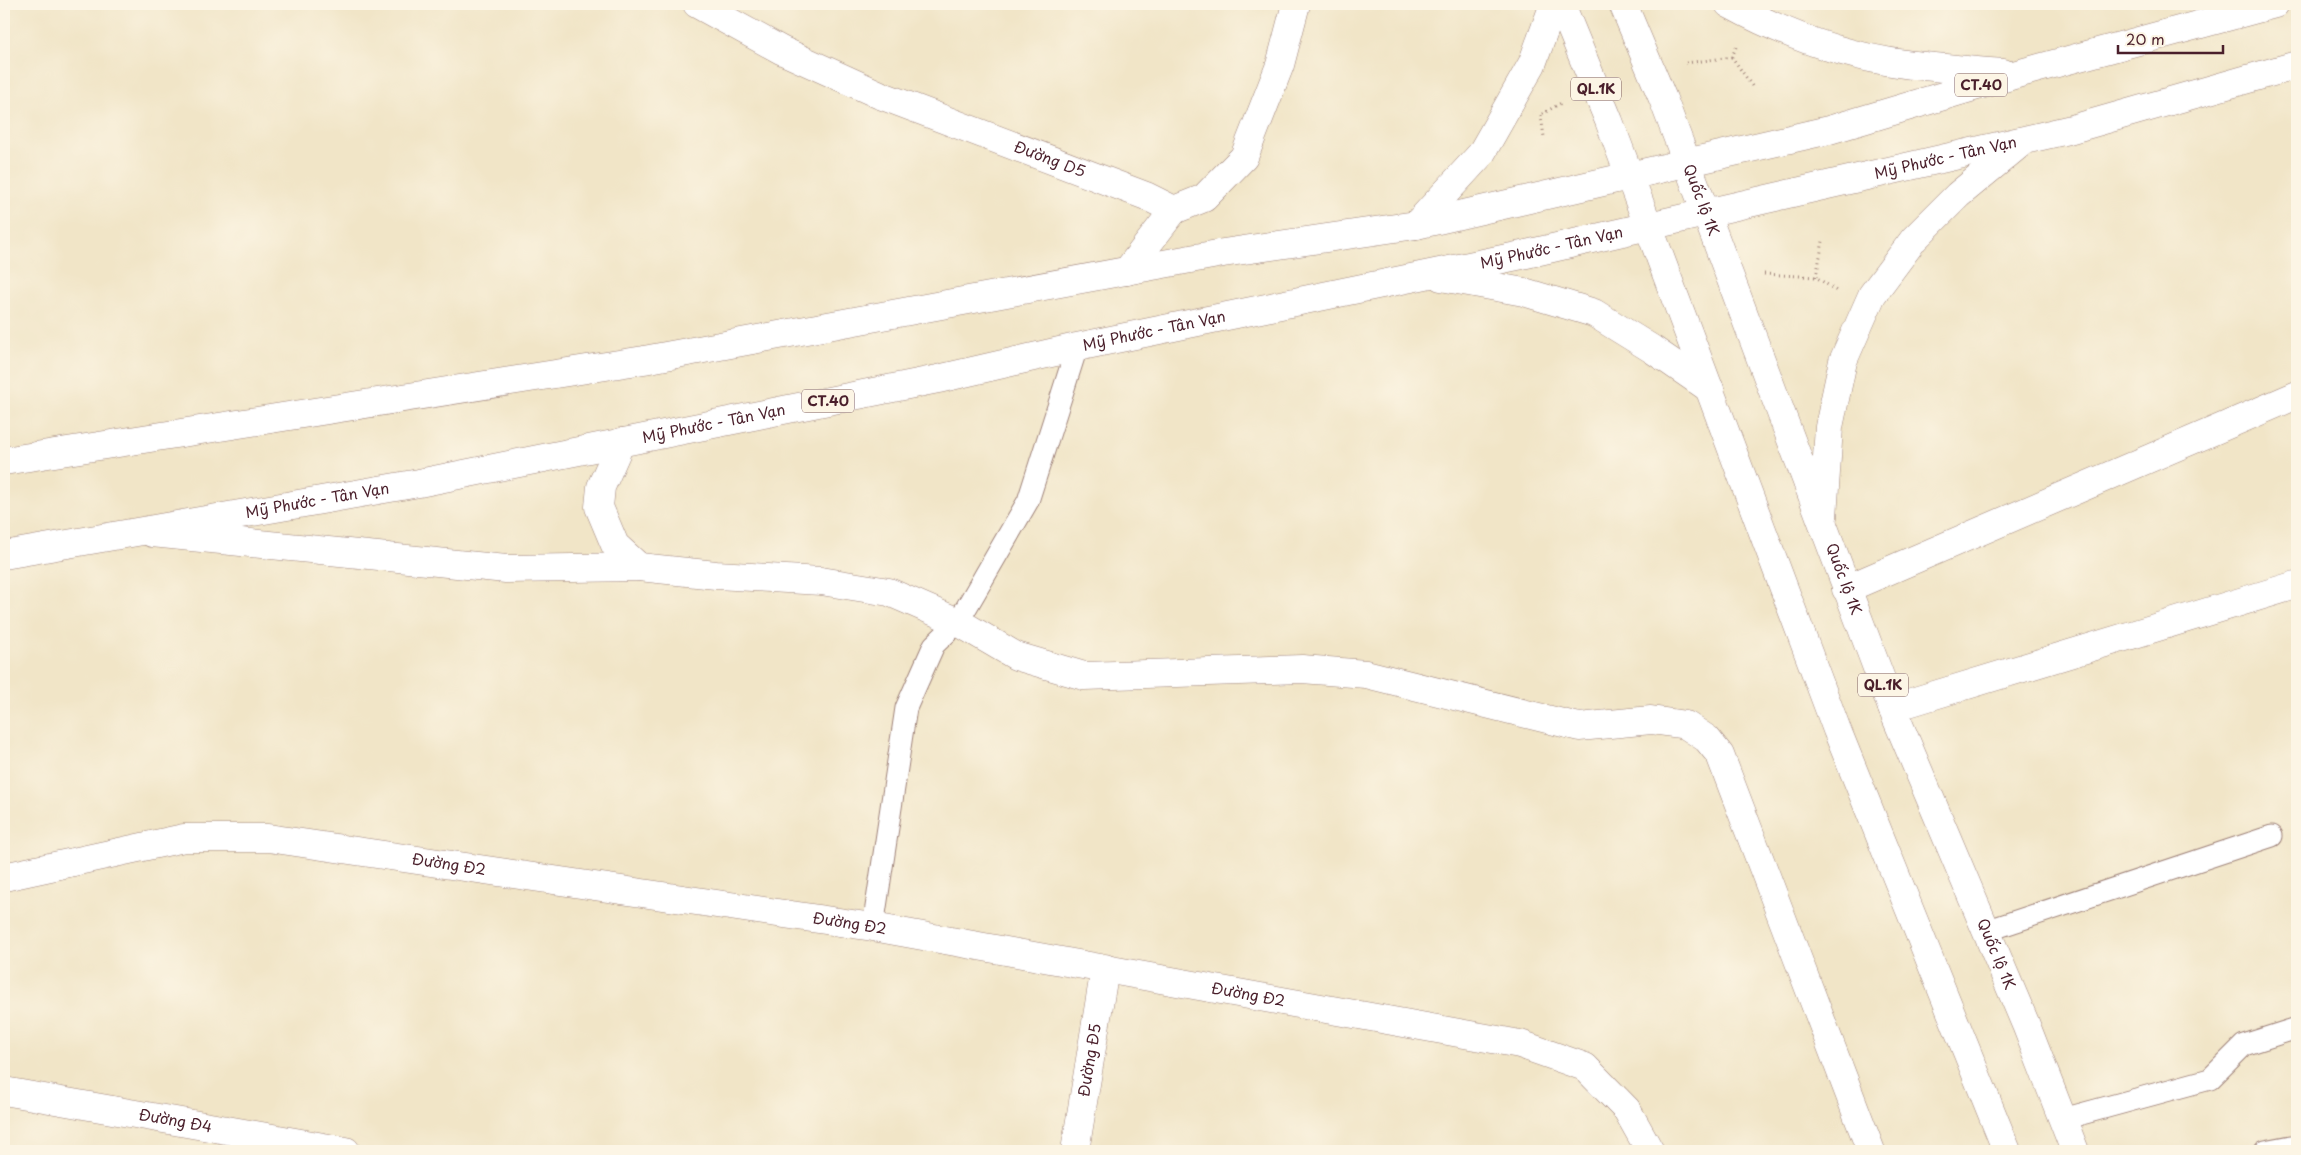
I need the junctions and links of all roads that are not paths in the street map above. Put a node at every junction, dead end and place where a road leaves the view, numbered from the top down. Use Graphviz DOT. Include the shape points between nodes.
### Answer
graph roads {
  1 [pos="697,4"];
  2 [pos="1296,4"];
  3 [pos="1554,4"];
  4 [pos="1561,4"];
  5 [pos="1623,4"];
  6 [pos="1729,4"];
  7 [pos="2275,4"];
  8 [pos="2297,65"];
  9 [pos="2017,74"];
  10 [pos="2026,139"];
  11 [pos="1687,163"];
  12 [pos="1630,176"];
  13 [pos="1174,210"];
  14 [pos="1705,212"];
  15 [pos="1416,225"];
  16 [pos="1648,226"];
  17 [pos="1127,271"];
  18 [pos="1427,274"];
  19 [pos="1077,347"];
  20 [pos="1710,389"];
  21 [pos="2297,395"];
  22 [pos="621,442"];
  23 [pos="4,461"];
  24 [pos="1823,526"];
  25 [pos="139,532"];
  26 [pos="4,555"];
  27 [pos="639,567"];
  28 [pos="2296,585"];
  29 [pos="1846,588"];
  30 [pos="958,622"];
  31 [pos="1892,708"];
  32 [pos="2272,836"];
  33 [pos="4,877"];
  34 [pos="873,927"];
  35 [pos="1986,931"];
  36 [pos="1105,968"];
  37 [pos="2297,1028"];
  38 [pos="4,1091"];
  39 [pos="2063,1119"];
  40 [pos="2297,1145"];
  41 [pos="346,1151"];
  42 [pos="1075,1151"];
  43 [pos="1650,1151"];
  44 [pos="1871,1151"];
  45 [pos="2007,1151"];
  46 [pos="2075,1151"];
  47 [pos="2265,1151"];
  1 -- 13 [label="main road, Đường D5" via="781,50 880,95 1146,196"];
  2 -- 13 [label="main road" via="1280,65 1244,157 1204,198"];
  3 -- 15 [label="main road" via="1532,64 1486,145"];
  4 -- 12 [label="main road, QL.1K"];
  5 -- 11 [label="main road, Quốc lộ 1K / QL.1K"];
  6 -- 9 [label="main road" via="1792,34 1849,52 1903,64"];
  7 -- 9 [label="main road, CT.40"];
  8 -- 10 [label="main road, Mỹ Phước - Tân Vạn"];
  9 -- 11 [label="main road, CT.40" via="1829,130"];
  10 -- 14 [label="main road, Mỹ Phước - Tân Vạn"];
  10 -- 24 [label="main road" via="1958,195 1914,239 1872,295 1843,361 1829,427"];
  11 -- 12 [label="main road"];
  11 -- 14 [label="main road, Quốc lộ 1K / QL.1K"];
  12 -- 15 [label="main road"];
  12 -- 16 [label="main road, QL.1K"];
  13 -- 17 [label="main road"];
  14 -- 16 [label="main road, Mỹ Phước - Tân Vạn"];
  14 -- 24 [label="main road, Quốc lộ 1K / QL.1K"];
  15 -- 17 [label="main road" via="1223,253"];
  16 -- 18 [label="main road, Mỹ Phước - Tân Vạn / CT.40"];
  16 -- 20 [label="main road, QL.1K"];
  17 -- 23 [label="main road" via="644,360"];
  18 -- 19 [label="main road, Mỹ Phước - Tân Vạn / CT.40"];
  18 -- 20 [label="main road" via="1524,292 1594,312"];
  19 -- 22 [label="main road, Mỹ Phước - Tân Vạn / CT.40" via="938,379"];
  19 -- 30 [label="lane" via="1028,502"];
  20 -- 45 [label="main road, QL.1K" via="1837,730"];
  21 -- 29 [label="main road"];
  22 -- 25 [label="main road, Mỹ Phước - Tân Vạn / CT.40" via="419,483"];
  22 -- 27 [label="main road" via="601,488 599,507 615,545"];
  24 -- 29 [label="main road, Quốc lộ 1K / QL.1K"];
  25 -- 26 [label="main road, Mỹ Phước - Tân Vạn / CT.40"];
  25 -- 27 [label="main road" via="506,569"];
  27 -- 30 [label="main road" via="821,581 889,592"];
  28 -- 31 [label="main road"];
  29 -- 31 [label="main road, Quốc lộ 1K / QL.1K"];
  30 -- 34 [label="lane" via="934,645 906,708"];
  30 -- 44 [label="main road" via="1016,656 1084,676 1311,670 1366,674 1579,728 1651,720 1686,725 1707,739 1720,755"];
  31 -- 35 [label="main road, Quốc lộ 1K / QL.1K"];
  32 -- 35 [label="lane"];
  33 -- 34 [label="main road, Đường Đ2" via="184,838 268,838"];
  34 -- 36 [label="main road, Đường Đ2"];
  35 -- 39 [label="main road, Quốc lộ 1K / QL.1K"];
  36 -- 42 [label="main road, Đường Đ5"];
  36 -- 43 [label="main road, Đường Đ2" via="1520,1044 1585,1067 1628,1110"];
  37 -- 39 [label="lane" via="2244,1045 2210,1079"];
  38 -- 41 [label="main road, Đường Đ4"];
  39 -- 46 [label="main road, Quốc lộ 1K / QL.1K"];
  40 -- 47 [label="lane"];
}
